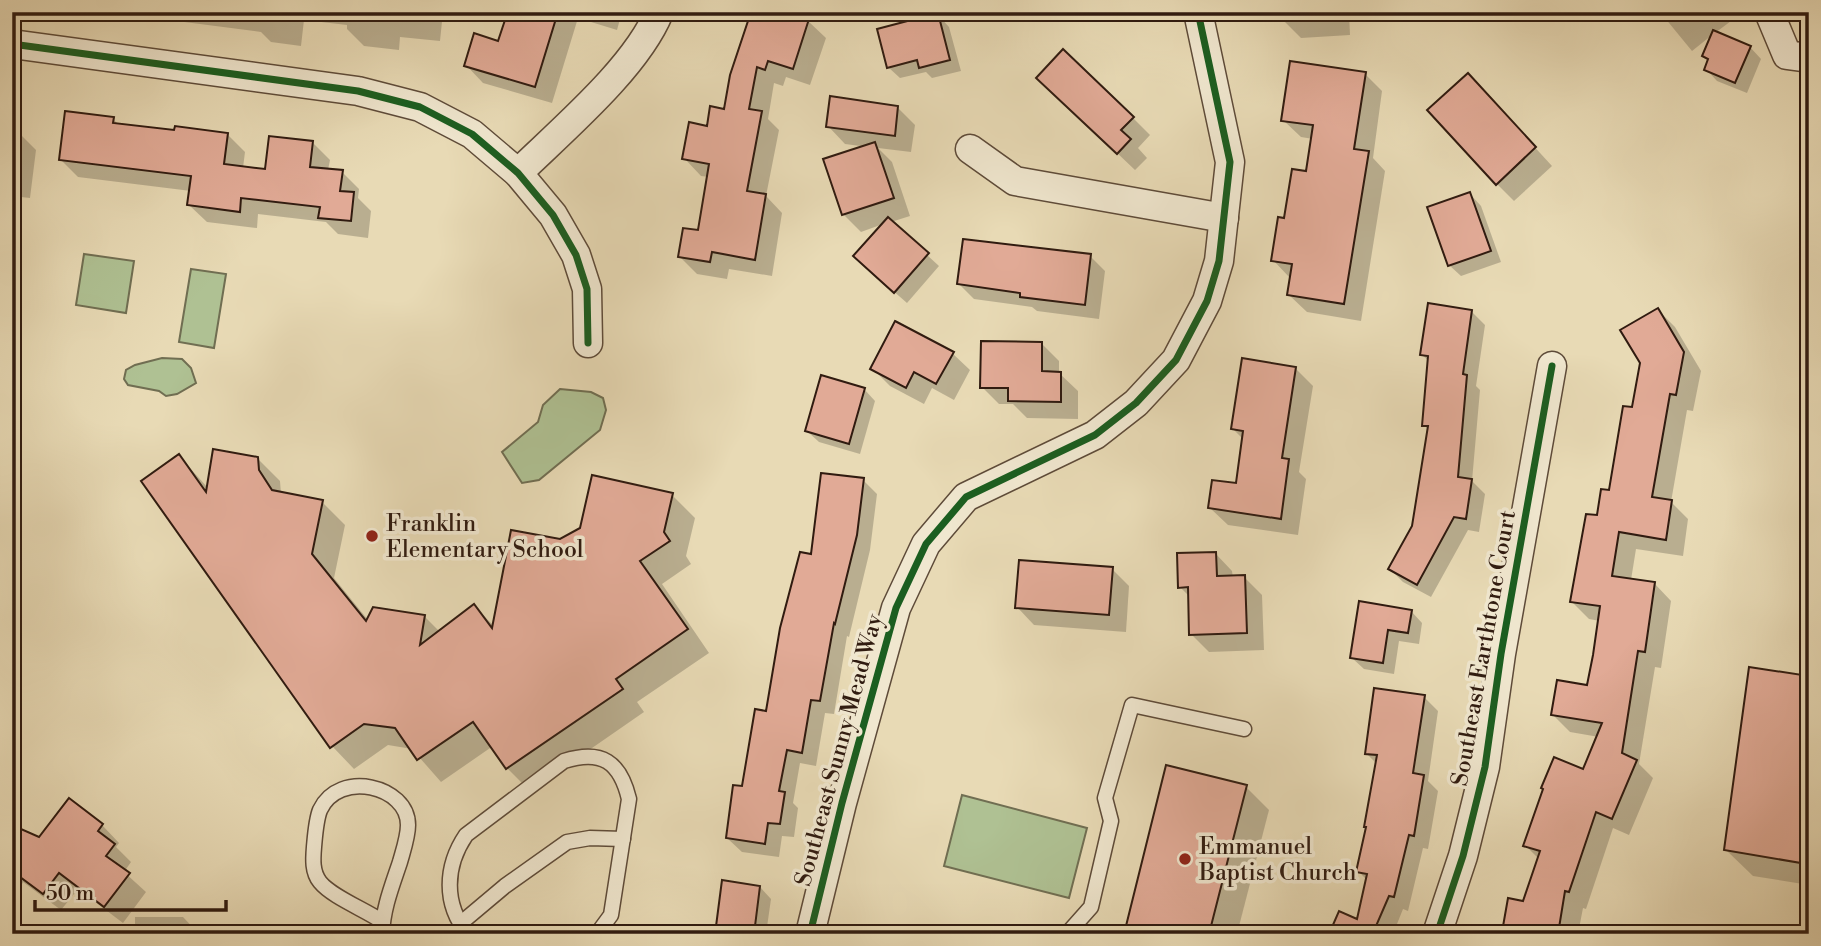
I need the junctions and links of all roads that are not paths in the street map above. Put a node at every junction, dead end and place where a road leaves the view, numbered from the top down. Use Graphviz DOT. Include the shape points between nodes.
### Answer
graph roads {
  1 [pos="660,12"];
  2 [pos="1198,12"];
  3 [pos="1769,12"];
  4 [pos="12,44"];
  5 [pos="1798,57"];
  6 [pos="971,149"];
  7 [pos="518,173"];
  8 [pos="1224,218"];
  9 [pos="589,343"];
  10 [pos="1552,366"];
  11 [pos="1244,729"];
  12 [pos="624,839"];
  13 [pos="382,928"];
  14 [pos="465,928"];
  15 [pos="597,934"];
  16 [pos="810,934"];
  17 [pos="1067,934"];
  18 [pos="1437,934"];
  1 -- 7 [label="street" via="614,78"];
  2 -- 8 [label="street, Southeast Sunny Mead Way" via="1230,162"];
  3 -- 5 [label="street"];
  4 -- 7 [label="street" via="358,91 419,107 472,134"];
  6 -- 8 [label="street" via="1015,181"];
  7 -- 9 [label="street" via="552,215 576,255 587,289"];
  8 -- 16 [label="street, Southeast Sunny Mead Way" via="1219,261 1207,301 1176,360 1136,403 1095,435 966,498 926,544 896,608"];
  10 -- 18 [label="street, Southeast Earthtone Court" via="1485,767"];
  11 -- 17 [label="lane" via="1132,705 1105,798 1111,821 1091,907"];
  12 -- 14 [label="lane" via="567,842 505,886"];
  12 -- 14 [label="lane" via="629,799 617,768 583,755 564,761 466,835 456,850 449,887"];
  12 -- 15 [label="lane" via="611,915"];
  13 -- 13 [label="lane" via="408,824 404,809 381,789 362,785 342,788 320,810 315,875 322,885"];
}
